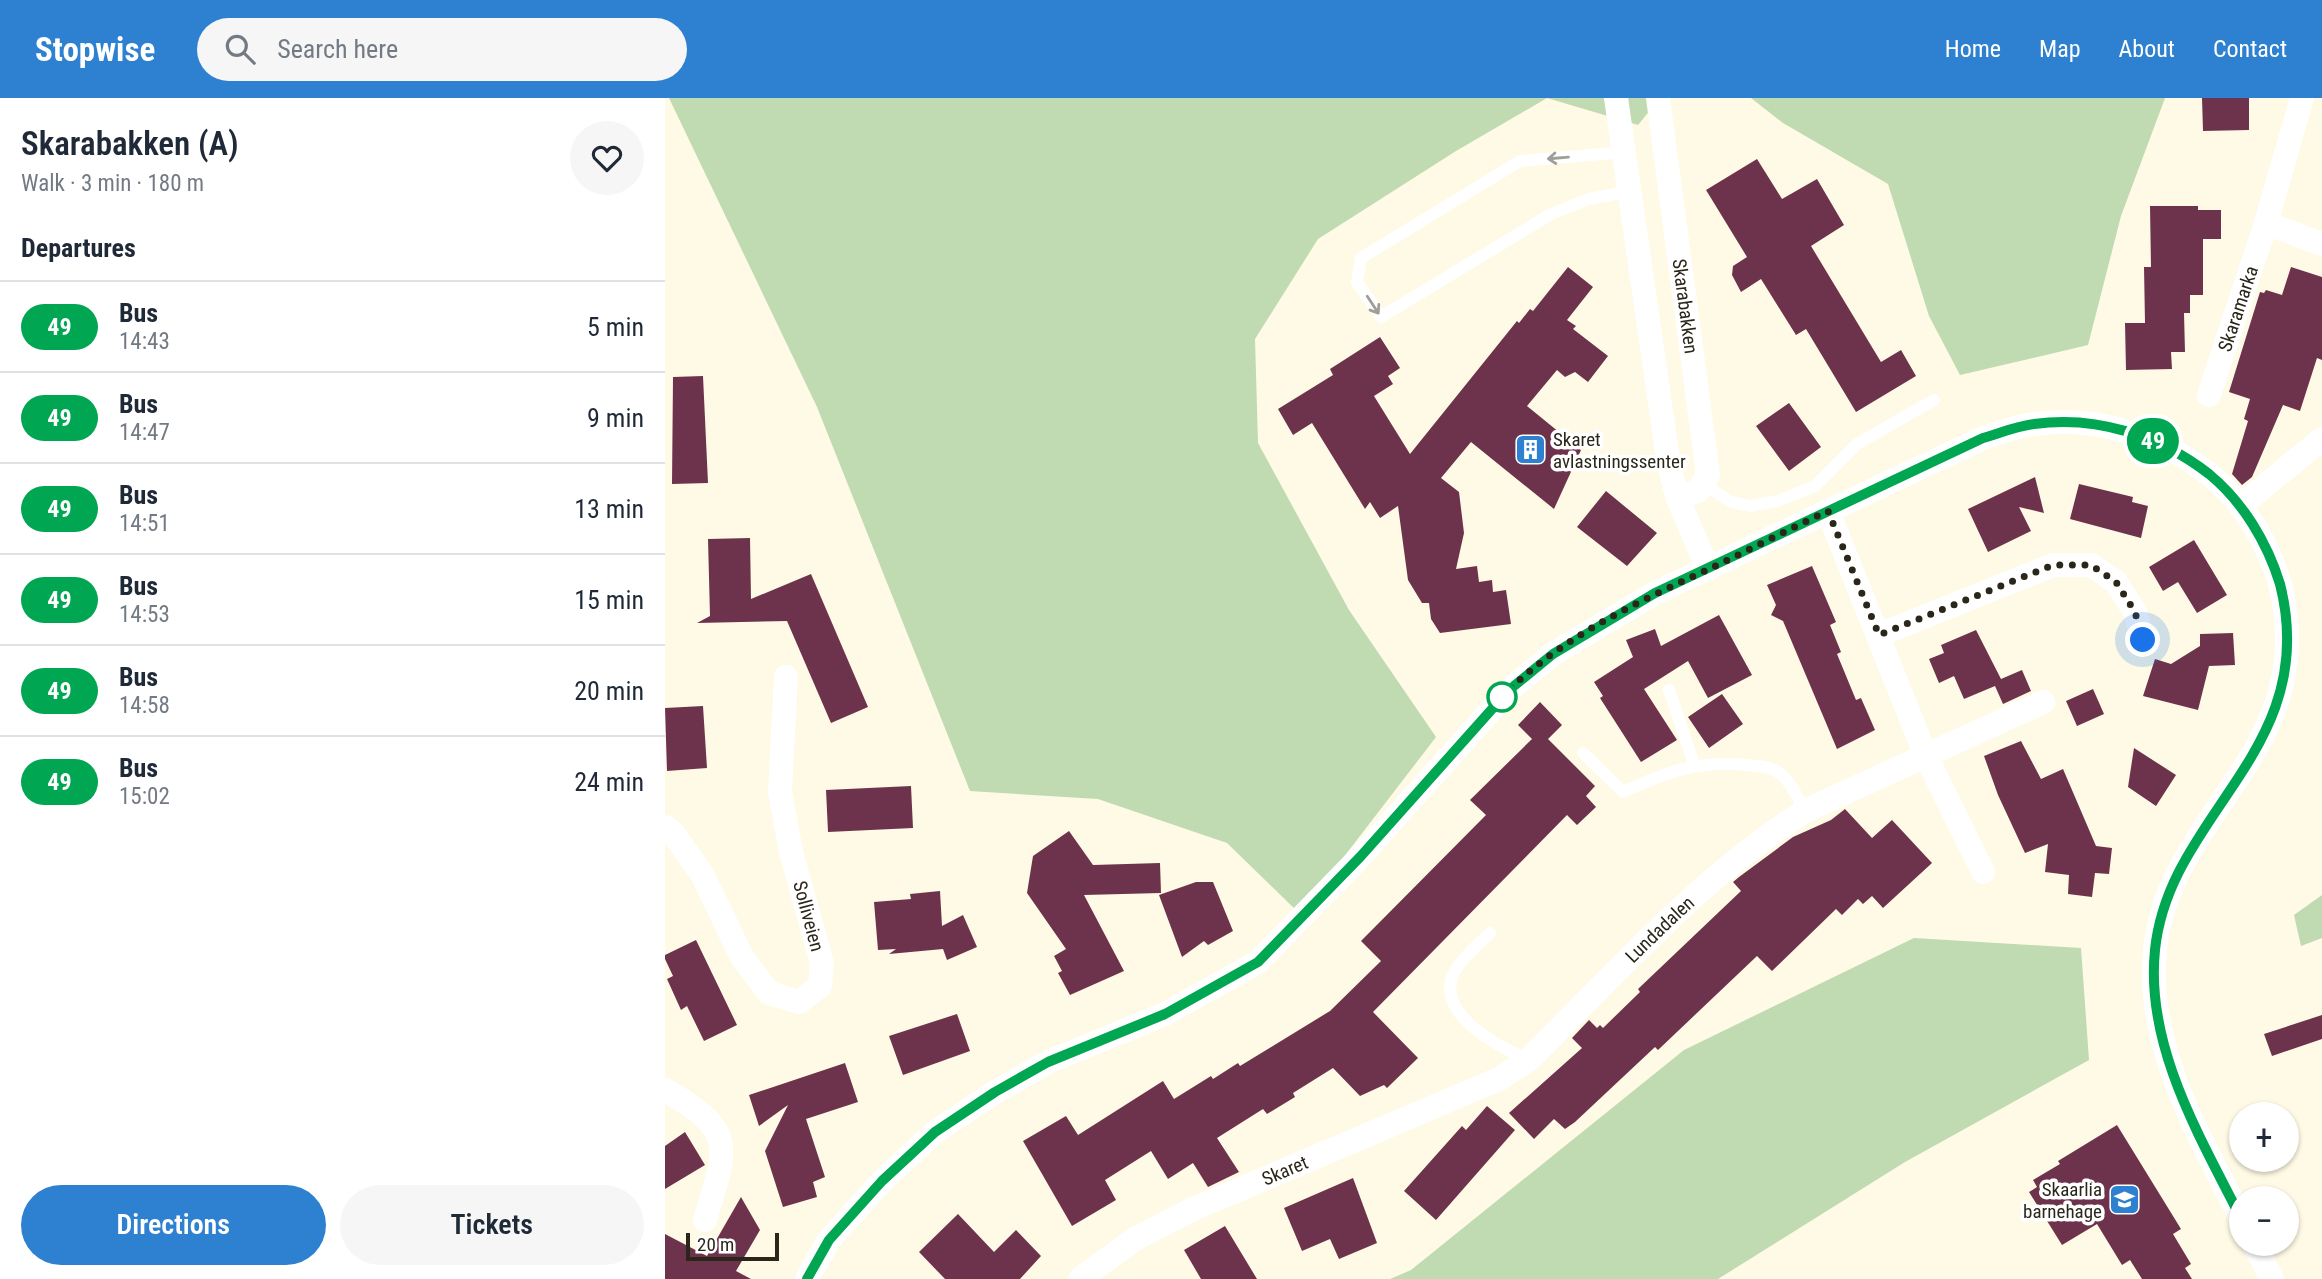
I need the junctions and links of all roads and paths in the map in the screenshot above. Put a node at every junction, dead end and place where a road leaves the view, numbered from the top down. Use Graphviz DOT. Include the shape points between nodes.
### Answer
graph roads {
  1 [pos="1616,98"];
  2 [pos="1658,98"];
  3 [pos="2302,98"];
  4 [pos="1626,152"];
  5 [pos="1631,191"];
  6 [pos="2266,223"];
  7 [pos="2322,244"];
  8 [pos="2209,395"];
  9 [pos="1934,400"];
  10 [pos="2322,439"];
  11 [pos="1704,484"];
  12 [pos="1678,499"];
  13 [pos="2240,506"];
  14 [pos="1828,511"];
  15 [pos="1708,569"];
  16 [pos="1879,635"];
  17 [pos="2143,640"];
  18 [pos="786,677"];
  19 [pos="1669,690"];
  20 [pos="2043,702"];
  21 [pos="1583,753"];
  22 [pos="1926,756"];
  23 [pos="1694,764"];
  24 [pos="1805,811"];
  25 [pos="665,827"];
  26 [pos="1983,873"];
  27 [pos="1490,933"];
  28 [pos="1528,1060"];
  29 [pos="1499,1079"];
  30 [pos="665,1090"];
  31 [pos="2229,1194"];
  32 [pos="705,1220"];
  33 [pos="2260,1256"];
  34 [pos="807,1279"];
  35 [pos="1080,1279"];
  36 [pos="2271,1279"];
  1 -- 4 [label="street, Skarabakken"];
  2 -- 11 [label="street, Skarabakken" via="1708,475"];
  3 -- 6 [label="street, Skaramarka"];
  4 -- 5 [label="street, Skarabakken"];
  4 -- 5 [label="lane, one-way" via="1520,161 1360,258 1357,282 1381,317 1552,214 1589,199"];
  5 -- 12 [label="street, Skarabakken" via="1664,436"];
  6 -- 7 [label="street"];
  6 -- 8 [label="street, Skaramarka"];
  9 -- 11 [label="lane" via="1857,444 1815,485 1777,501 1750,506 1731,502"];
  10 -- 13 [label="street"];
  11 -- 12 [label="street"];
  12 -- 15 [label="street, Skarabakken"];
  13 -- 14 [label="street" via="2223,486 2170,448 2102,426 2046,424 1983,438"];
  13 -- 31 [label="street" via="2261,537 2281,588 2288,667 2262,748 2181,871 2161,915 2153,985 2171,1067"];
  14 -- 15 [label="street"];
  14 -- 16 [label="street"];
  15 -- 34 [label="street" via="1599,624 1509,690 1361,856 1258,962 1165,1014 1048,1062 935,1132 882,1181 829,1240"];
  16 -- 17 [label="street" via="2053,565 2091,565 2116,582 2135,612"];
  16 -- 22 [label="street"];
  18 -- 25 [label="street, Solliveien" via="780,792 822,962 820,986 799,1002 769,993 742,957 702,874"];
  19 -- 23 [label="lane"];
  20 -- 22 [label="street, Lundadalen"];
  21 -- 23 [label="lane" via="1623,792"];
  22 -- 24 [label="street, Lundadalen"];
  22 -- 26 [label="street"];
  23 -- 24 [label="lane" via="1770,768 1789,783"];
  24 -- 28 [label="street, Lundadalen" via="1718,875"];
  27 -- 28 [label="lane" via="1455,970 1453,1000 1488,1038"];
  28 -- 29 [label="street, Lundadalen"];
  29 -- 35 [label="street, Skaret" via="1191,1210 1135,1239"];
  30 -- 32 [label="street" via="715,1127 723,1156"];
  33 -- 36 [label="street"];
}
